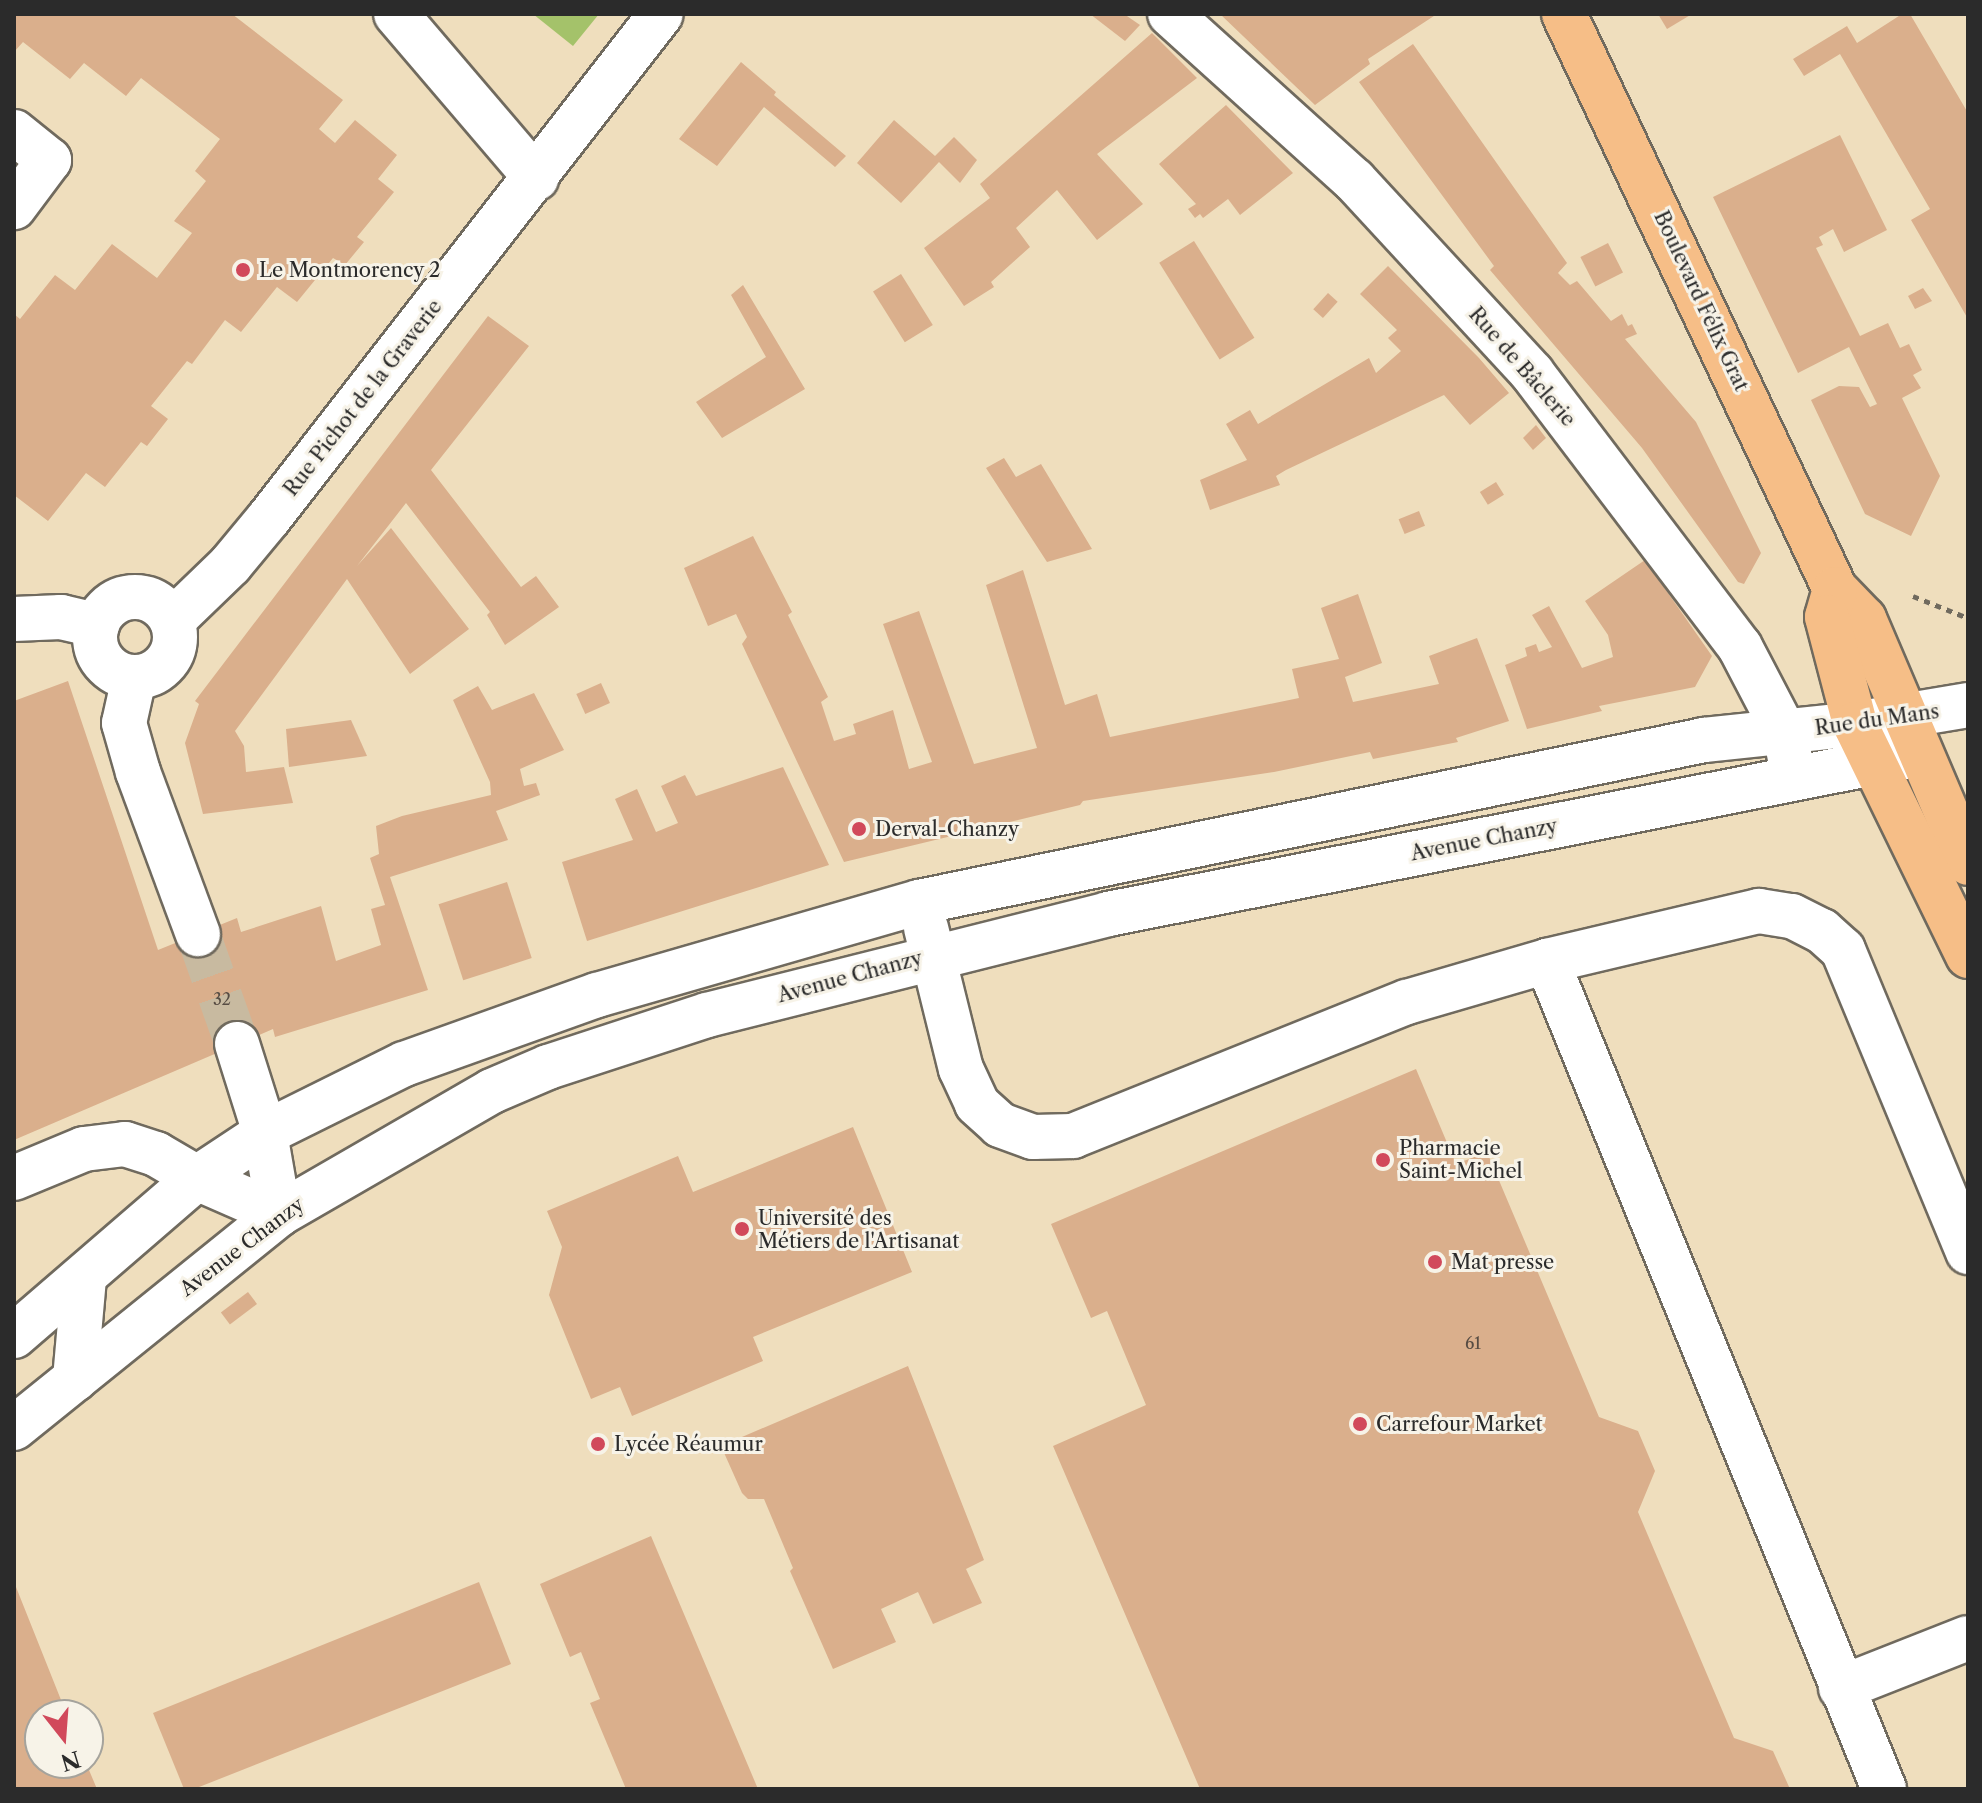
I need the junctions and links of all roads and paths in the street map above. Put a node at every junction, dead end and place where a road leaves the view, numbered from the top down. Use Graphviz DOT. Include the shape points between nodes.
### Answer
graph roads {
  1 [pos="396,14"];
  2 [pos="661,14"];
  3 [pos="1170,14"];
  4 [pos="1564,14"];
  5 [pos="14,132"];
  6 [pos="536,178"];
  7 [pos="14,207"];
  8 [pos="1835,589"];
  9 [pos="14,619"];
  10 [pos="172,621"];
  11 [pos="97,625"];
  12 [pos="134,678"];
  13 [pos="1968,705"];
  14 [pos="1785,733"];
  15 [pos="1915,736"];
  16 [pos="1864,744"];
  17 [pos="1793,779"];
  18 [pos="1968,863"];
  19 [pos="919,902"];
  20 [pos="198,934"];
  21 [pos="933,956"];
  22 [pos="1968,956"];
  23 [pos="1547,961"];
  24 [pos="237,1044"];
  25 [pos="265,1133"];
  26 [pos="14,1178"];
  27 [pos="197,1178"];
  28 [pos="279,1214"];
  29 [pos="1968,1252"];
  30 [pos="84,1279"];
  31 [pos="14,1336"];
  32 [pos="75,1379"];
  33 [pos="14,1428"];
  34 [pos="1968,1638"];
  35 [pos="1841,1688"];
  36 [pos="1884,1789"];
  1 -- 6 [label="street"];
  2 -- 6 [label="street, Rue Pichot de la Graverie"];
  3 -- 14 [label="street, Rue de Bâclerie" via="1354,180 1532,373 1717,612"];
  4 -- 8 [label="main road, Boulevard Félix Grat"];
  5 -- 7 [label="street" via="49,160"];
  6 -- 10 [label="street, Rue Pichot de la Graverie" via="269,518"];
  8 -- 15 [label="main road, Boulevard Félix Grat" via="1864,619"];
  8 -- 16 [label="main road" via="1827,617"];
  9 -- 11 [label="street" via="61,617"];
  10 -- 11 [label="street" via="153,601 140,596 114,602"];
  10 -- 12 [label="street" via="175,647 169,660 159,670"];
  11 -- 12 [label="street" via="96,650 102,661 110,670"];
  12 -- 20 [label="street" via="124,723"];
  13 -- 15 [label="street, Rue du Mans"];
  14 -- 16 [label="street, Rue du Mans"];
  14 -- 17 [label="street, Rue de Bâclerie"];
  14 -- 19 [label="street" via="1689,743"];
  15 -- 16 [label="street, Rue du Mans"];
  15 -- 18 [label="main road, Boulevard Félix Grat"];
  16 -- 17 [label="street, Rue du Mans"];
  16 -- 22 [label="main road"];
  17 -- 21 [label="street, Avenue Chanzy" via="1108,914"];
  19 -- 21 [label="street"];
  19 -- 25 [label="street" via="582,1000 404,1064"];
  21 -- 23 [label="street" via="961,1069 977,1104 1000,1125 1033,1137 1073,1136 1407,1002"];
  21 -- 28 [label="street, Avenue Chanzy" via="707,1015 548,1067 492,1091"];
  23 -- 29 [label="street" via="1759,911 1792,916 1822,931 1843,950"];
  23 -- 35 [label="street"];
  24 -- 25 [label="street"];
  25 -- 27 [label="street"];
  25 -- 28 [label="street"];
  26 -- 27 [label="street" via="84,1149 125,1144 156,1154"];
  27 -- 28 [label="street"];
  27 -- 30 [label="street"];
  28 -- 32 [label="street, Avenue Chanzy"];
  30 -- 31 [label="street"];
  30 -- 32 [label="street"];
  32 -- 33 [label="street, Avenue Chanzy"];
  34 -- 35 [label="street"];
  35 -- 36 [label="street"];
}
